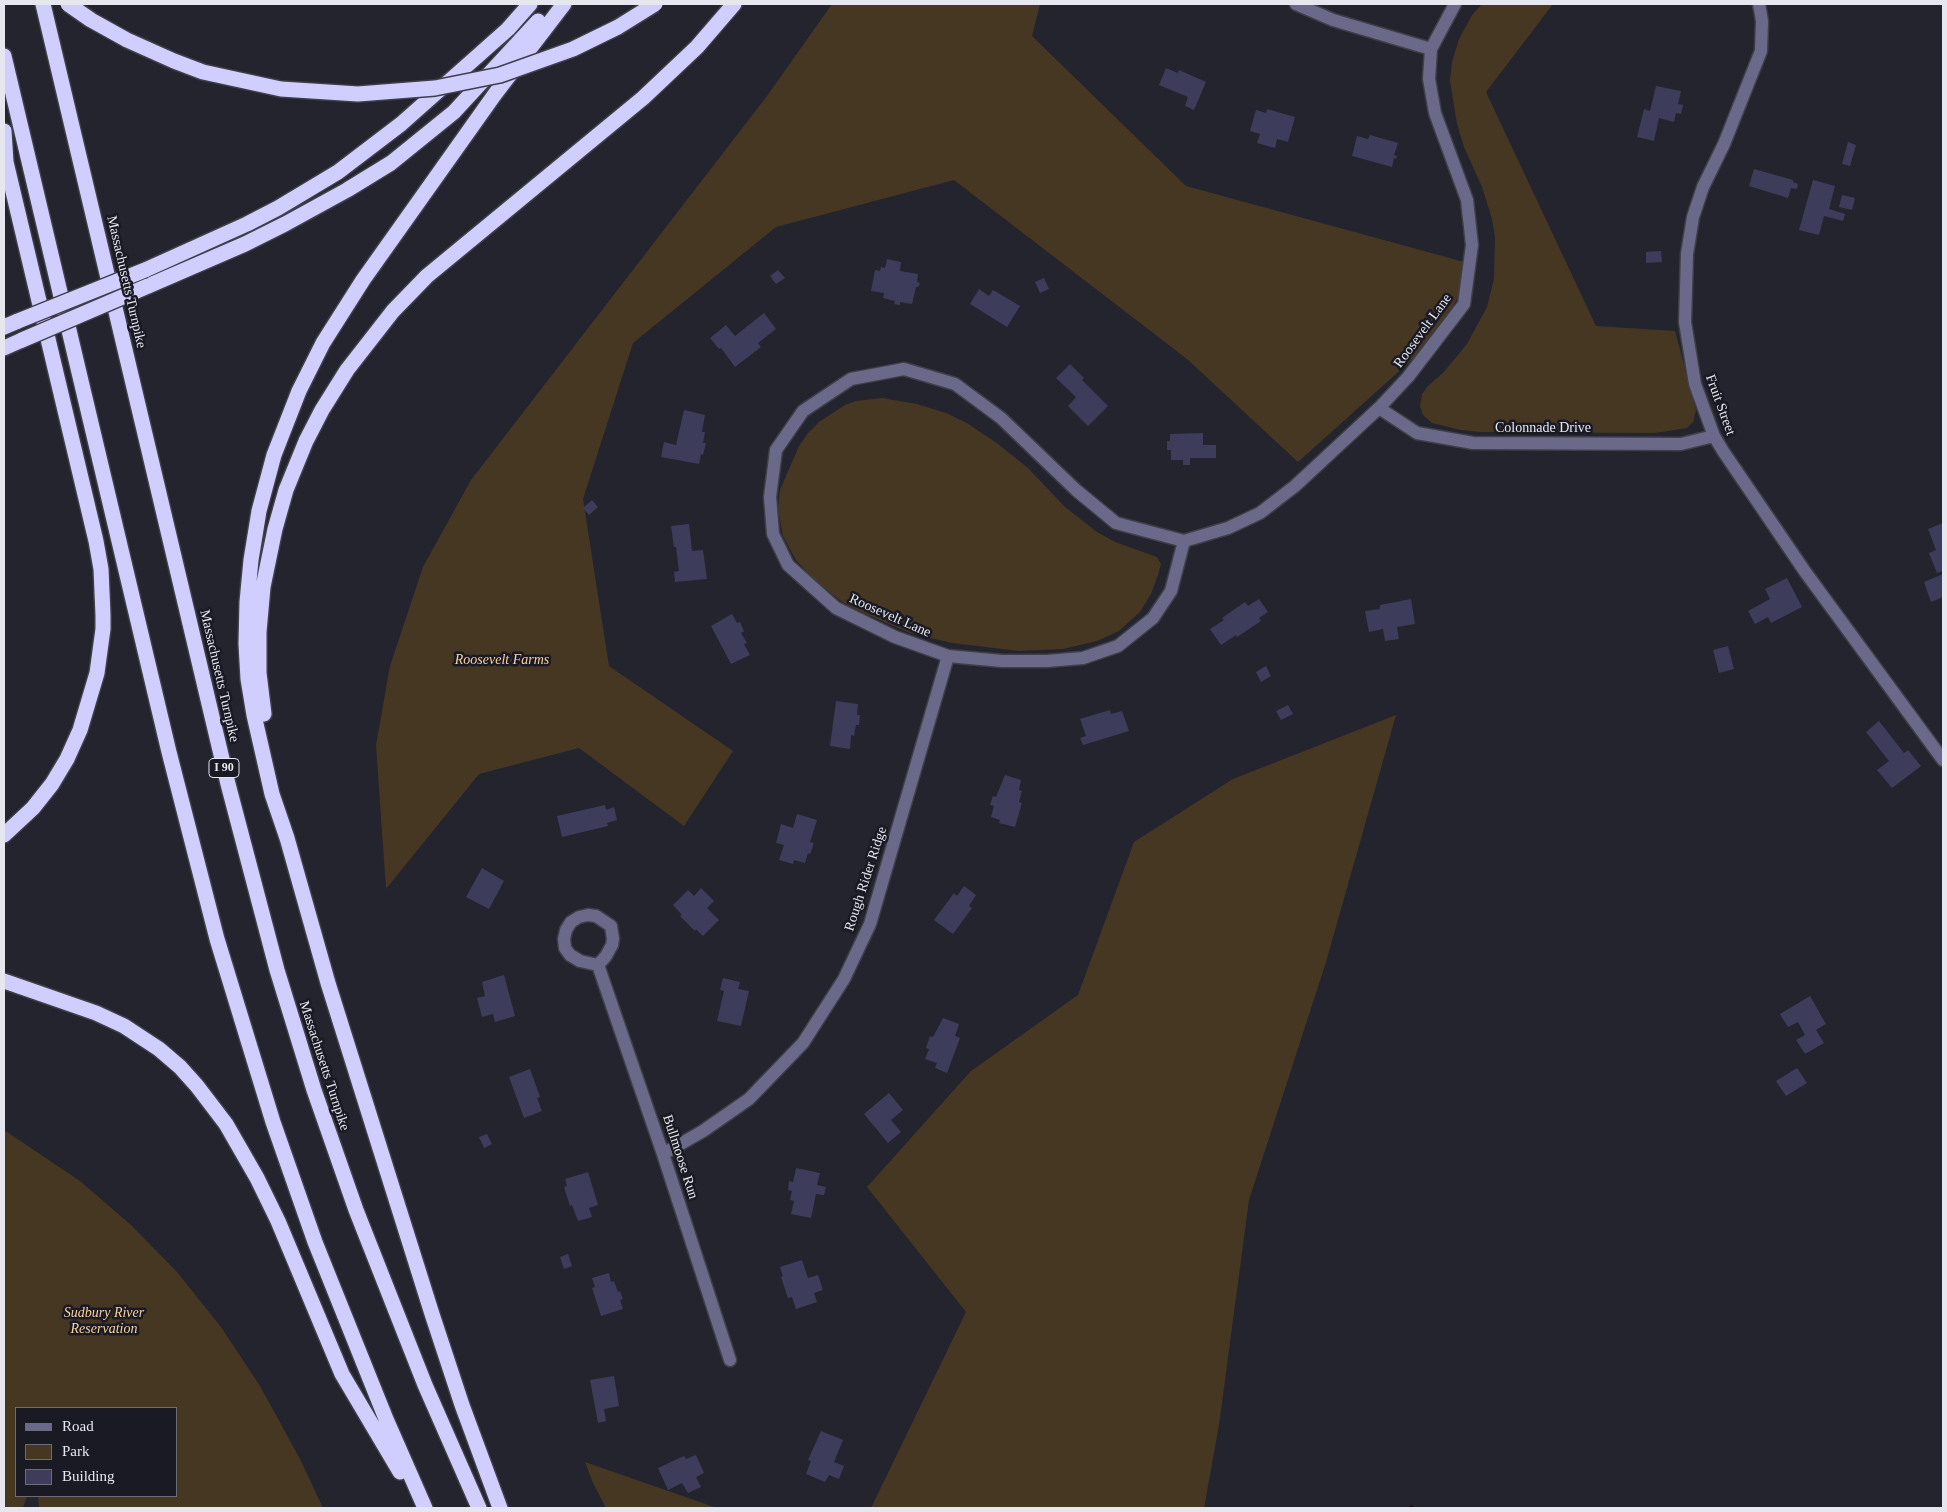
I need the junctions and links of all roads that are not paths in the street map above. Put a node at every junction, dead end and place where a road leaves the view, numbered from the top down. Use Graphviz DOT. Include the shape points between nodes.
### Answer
graph roads {
  1 [pos="43,4"];
  2 [pos="68,4"];
  3 [pos="530,4"];
  4 [pos="554,4"];
  5 [pos="564,4"];
  6 [pos="655,4"];
  7 [pos="734,4"];
  8 [pos="1296,4"];
  9 [pos="1455,4"];
  10 [pos="1759,4"];
  11 [pos="1431,49"];
  12 [pos="4,56"];
  13 [pos="4,131"];
  14 [pos="4,327"];
  15 [pos="4,348"];
  16 [pos="1379,408"];
  17 [pos="1714,436"];
  18 [pos="1184,541"];
  19 [pos="948,656"];
  20 [pos="1943,760"];
  21 [pos="4,835"];
  22 [pos="287,838"];
  23 [pos="598,965"];
  24 [pos="4,981"];
  25 [pos="663,1154"];
  26 [pos="730,1360"];
  27 [pos="424,1508"];
  28 [pos="479,1508"];
  29 [pos="500,1508"];
  1 -- 28 [label="highway, Massachusetts Turnpike / I 90" via="228,784 280,978 334,1149 378,1268"];
  2 -- 6 [label="highway, bridge" via="127,40 203,72 281,89 358,94 435,88 508,72 581,45"];
  3 -- 14 [label="highway, bridge" via="508,29 401,124 338,172 278,208 145,270"];
  4 -- 15 [label="highway, bridge" via="460,106 392,163 245,244"];
  5 -- 22 [label="highway" via="494,94 343,309 299,391 274,455 251,560 246,644 254,715 272,794"];
  7 -- 22 [label="highway" via="697,47 650,92 410,292 358,355 314,425 280,509 260,609 261,695"];
  8 -- 11 [label="street" via="1333,20"];
  9 -- 11 [label="street, Roosevelt Lane"];
  10 -- 17 [label="street, Fruit Street" via="1761,51 1703,187 1693,217 1687,254 1685,322 1694,384"];
  11 -- 16 [label="street, Roosevelt Lane" via="1429,79 1435,113 1467,200 1472,245 1464,304 1408,378"];
  12 -- 27 [label="highway" via="167,742 225,965 273,1122 312,1234"];
  13 -- 21 [label="highway" via="6,162 96,541 104,615 97,673 77,738 52,784 33,808"];
  16 -- 17 [label="street, Colonnade Drive" via="1417,433 1473,443 1681,444"];
  16 -- 18 [label="street, Roosevelt Lane" via="1260,513 1228,528"];
  17 -- 20 [label="street, Fruit Street" via="1806,573"];
  18 -- 19 [label="street, Roosevelt Lane" via="1171,591 1153,618 1118,646 1083,658 1047,661"];
  18 -- 19 [label="street, Roosevelt Lane" via="1116,523 1076,490 1001,418 956,384 904,369 851,379 803,411 776,450 770,497 773,534 788,565 836,608 895,637"];
  19 -- 25 [label="street, Rough Rider Ridge" via="870,924 844,979 803,1043 749,1099"];
  22 -- 29 [label="highway" via="328,982 435,1322"];
  23 -- 25 [label="street, Bullmoose Run"];
  24 -- 27 [label="highway" via="96,1013 136,1032 180,1067 208,1099 234,1136 264,1192 342,1374"];
  25 -- 26 [label="street, Bullmoose Run"];
}
